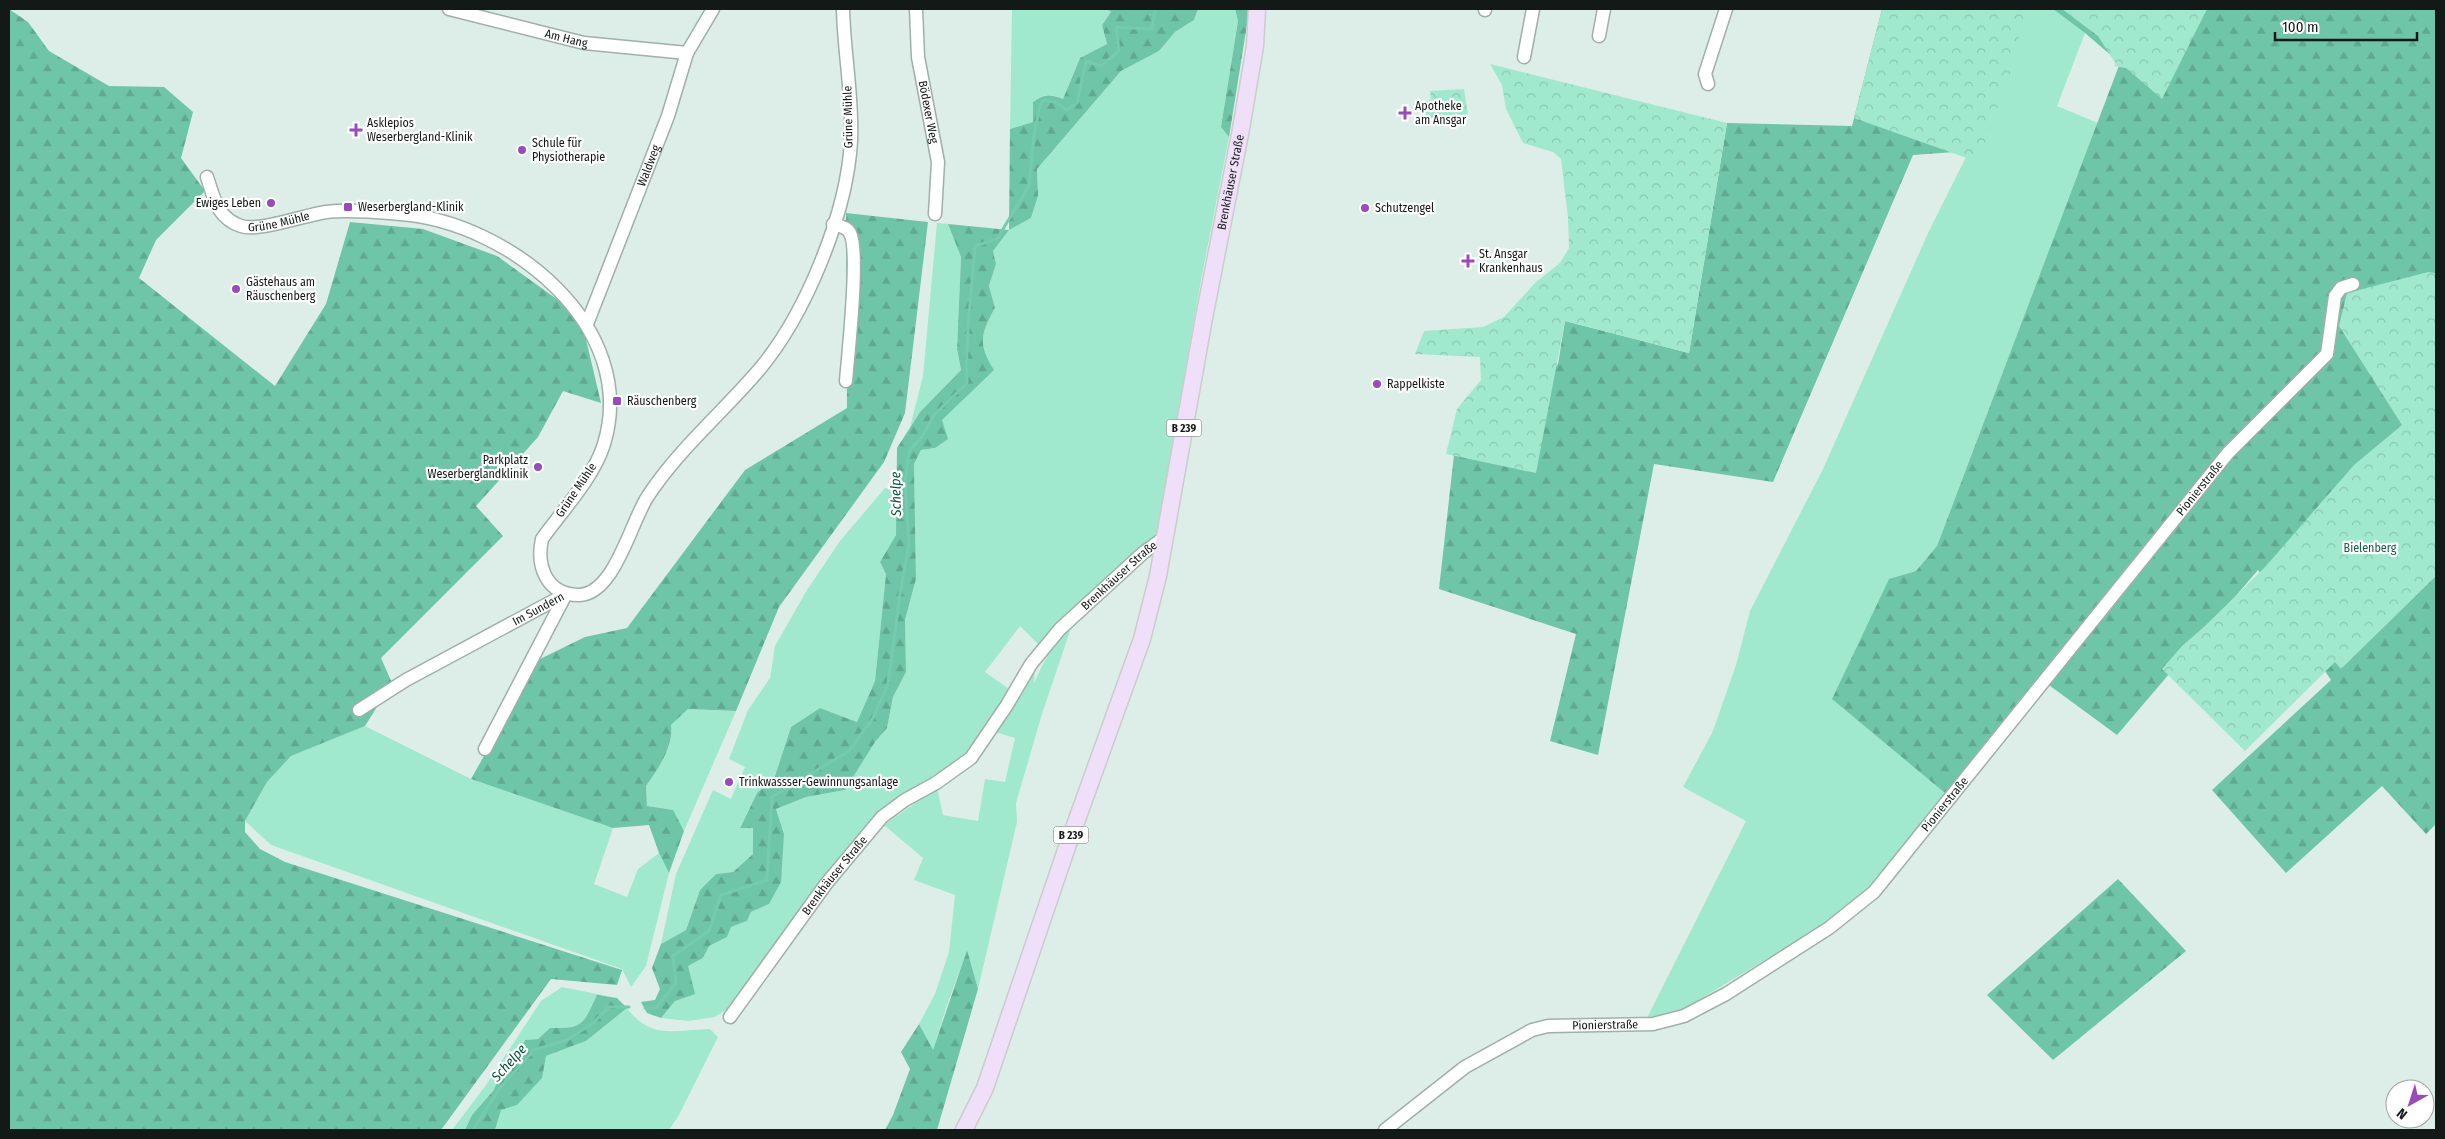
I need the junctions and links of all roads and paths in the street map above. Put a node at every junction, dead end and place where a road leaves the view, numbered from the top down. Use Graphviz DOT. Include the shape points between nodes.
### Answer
graph roads {
  1 [pos="449,9"];
  2 [pos="713,9"];
  3 [pos="843,9"];
  4 [pos="916,9"];
  5 [pos="1256,9"];
  6 [pos="1533,9"];
  7 [pos="1604,9"];
  8 [pos="1726,9"];
  9 [pos="1599,36"];
  10 [pos="687,53"];
  11 [pos="1524,57"];
  12 [pos="1708,84"];
  13 [pos="207,176"];
  14 [pos="935,214"];
  15 [pos="833,224"];
  16 [pos="2353,284"];
  17 [pos="588,324"];
  18 [pos="846,380"];
  19 [pos="1165,537"];
  20 [pos="566,594"];
  21 [pos="359,710"];
  22 [pos="485,750"];
  23 [pos="730,1017"];
  24 [pos="964,1130"];
  25 [pos="1384,1130"];
  1 -- 10 [label="street, Am Hang" via="584,43"];
  2 -- 10 [label="street, Waldweg"];
  3 -- 15 [label="street, Grüne Mühle" via="850,143 841,200"];
  4 -- 14 [label="street, Bödexer Weg" via="918,57 938,162"];
  5 -- 19 [label="main road, Brenkhäuser Straße / B 239" via="1255,46 1241,129"];
  6 -- 11 [label="street"];
  7 -- 9 [label="street"];
  8 -- 12 [label="street" via="1705,74"];
  10 -- 17 [label="street, Waldweg" via="668,116"];
  13 -- 17 [label="street, Grüne Mühle" via="218,211 228,221 243,227 339,212 404,214 467,230 503,246 532,267"];
  15 -- 18 [label="street" via="850,232 853,244 854,282"];
  15 -- 20 [label="street, Grüne Mühle" via="823,258 802,302 768,358 658,481 636,516 612,571 597,588 582,595"];
  16 -- 25 [label="street, Pionierstraße" via="2341,288 2335,296 2327,354 2228,453 1874,892 1829,928 1726,994 1684,1016 1653,1024 1548,1026 1532,1030 1465,1067"];
  17 -- 20 [label="street, Grüne Mühle" via="606,365 609,404 604,444 591,471 542,539 540,548 547,582"];
  19 -- 23 [label="street, Brenkhäuser Straße" via="1060,629 1031,664 971,758 882,818 826,884"];
  19 -- 24 [label="main road, B 239" via="1142,639 985,1088"];
  20 -- 21 [label="street, Im Sundern" via="406,680"];
  20 -- 22 [label="street, Im Sundern"];
}
